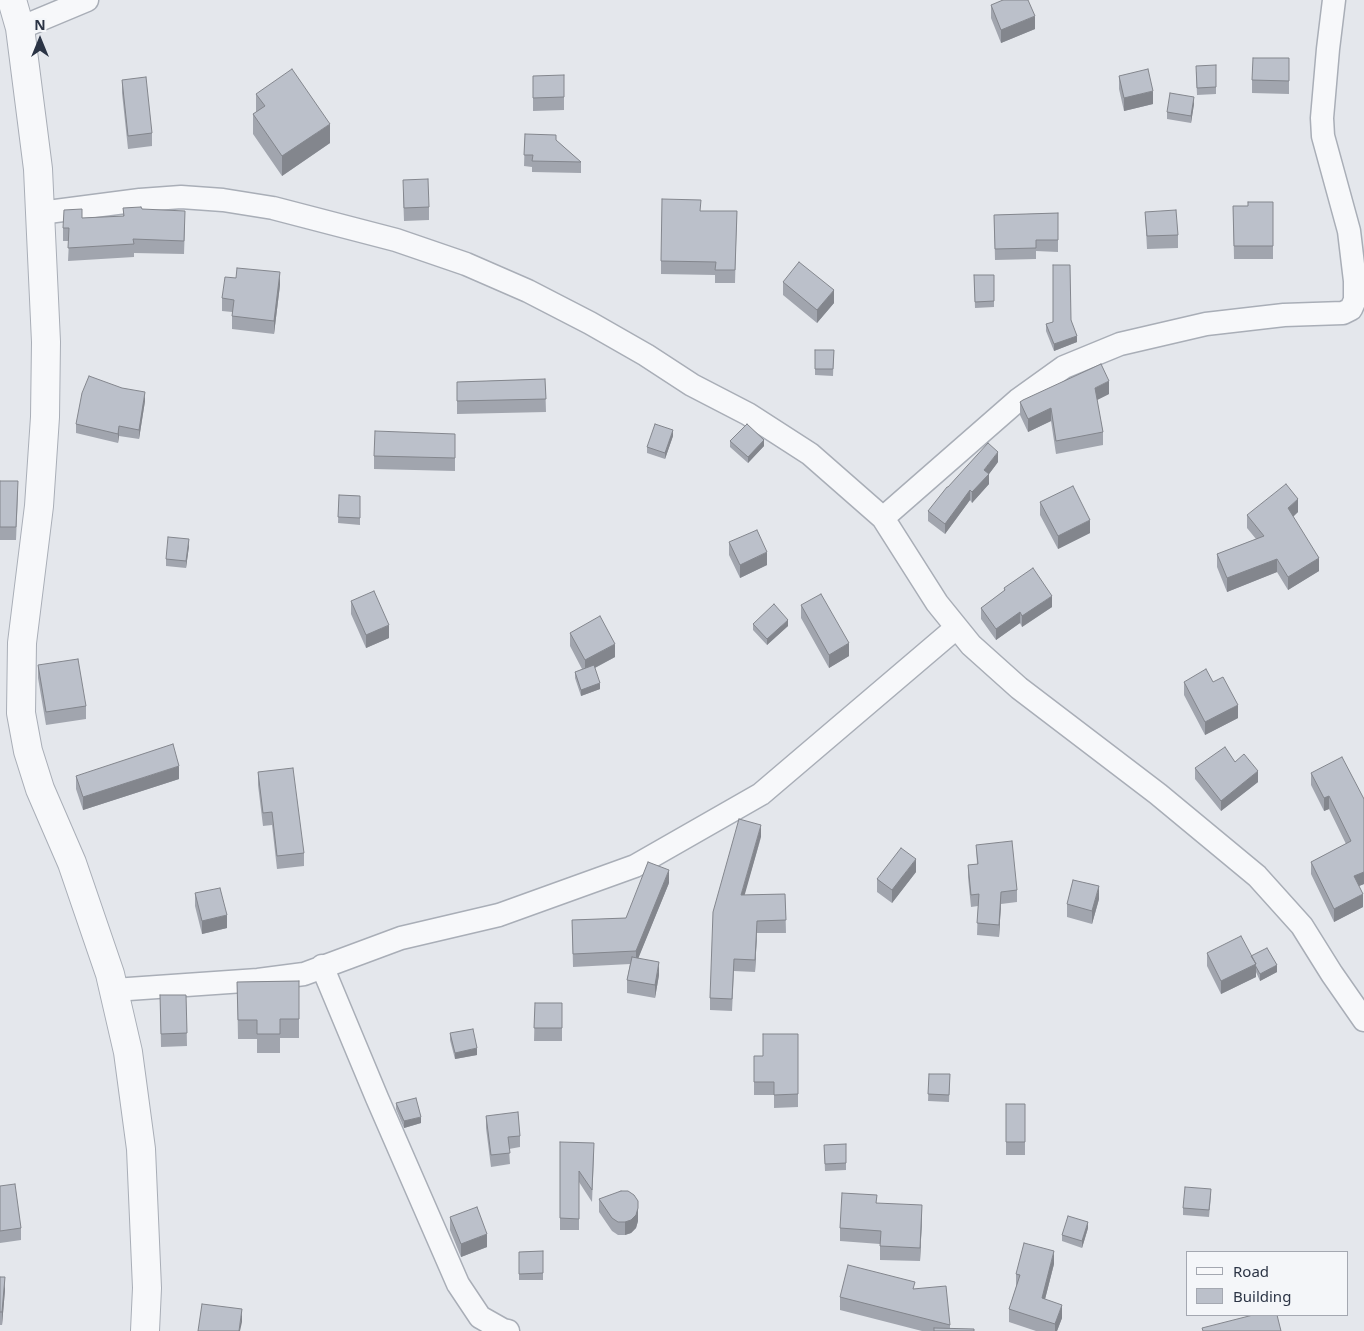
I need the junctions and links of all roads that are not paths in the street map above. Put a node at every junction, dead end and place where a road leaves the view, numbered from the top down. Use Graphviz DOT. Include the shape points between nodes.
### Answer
graph roads {
  1 [pos="12,0"];
  2 [pos="87,0"];
  3 [pos="1334,0"];
  4 [pos="20,28"];
  5 [pos="40,213"];
  6 [pos="883,518"];
  7 [pos="956,628"];
  8 [pos="322,966"];
  9 [pos="114,990"];
  10 [pos="1364,1020"];
  11 [pos="145,1331"];
  12 [pos="508,1331"];
  1 -- 4 [label="street"];
  2 -- 4 [label="street"];
  3 -- 6 [label="street" via="1322,118 1323,136 1349,231 1355,281 1355,300 1351,309 1206,324 1120,344 1064,367 1018,400"];
  4 -- 5 [label="street" via="38,169"];
  5 -- 6 [label="street" via="181,197 223,200 273,208 396,240 466,264 590,323 748,414 810,454"];
  5 -- 9 [label="street" via="46,342 45,417 39,506 22,643 21,713 40,789 72,863"];
  6 -- 7 [label="street"];
  7 -- 8 [label="street" via="761,794 635,866 499,915 401,938"];
  7 -- 10 [label="street" via="1019,688 1158,794 1257,876 1302,926"];
  8 -- 9 [label="street" via="304,974 258,980"];
  8 -- 12 [label="street" via="458,1284 480,1317"];
  9 -- 11 [label="street" via="128,1052 141,1149"];
}
